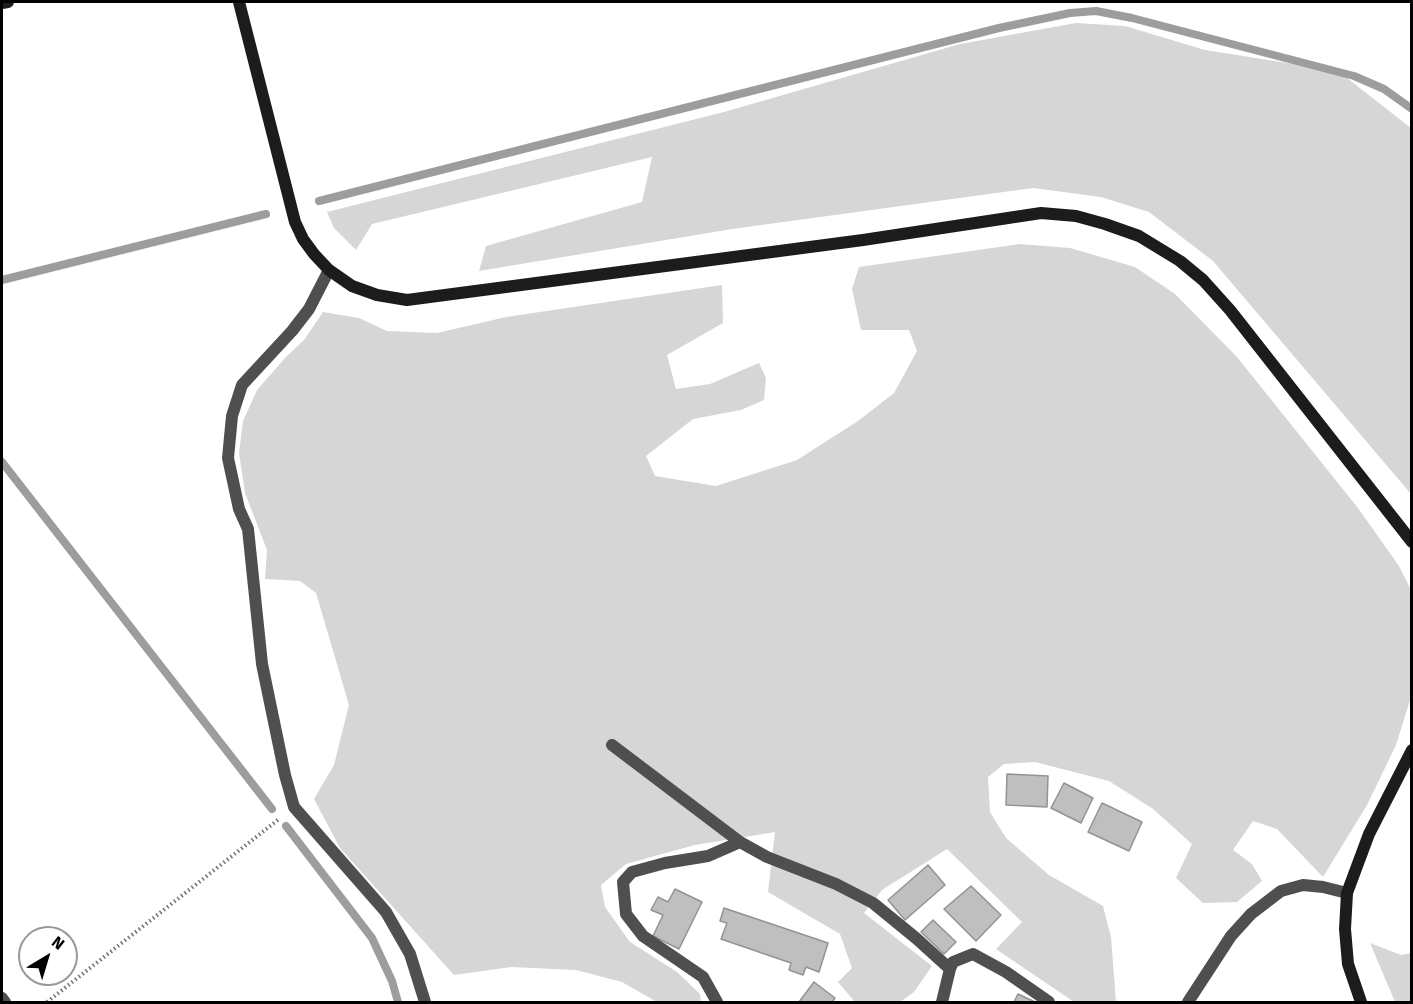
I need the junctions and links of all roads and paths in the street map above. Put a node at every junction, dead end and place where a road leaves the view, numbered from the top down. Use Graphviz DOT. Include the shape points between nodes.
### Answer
graph roads {
  1 [pos="8,2"];
  2 [pos="239,2"];
  3 [pos="2,3"];
  4 [pos="329,270"];
  5 [pos="1412,542"];
  6 [pos="612,745"];
  7 [pos="1412,750"];
  8 [pos="294,807"];
  9 [pos="740,842"];
  10 [pos="1347,893"];
  11 [pos="950,969"];
  12 [pos="2,998"];
  13 [pos="5,1002"];
  14 [pos="46,1002"];
  15 [pos="426,1002"];
  16 [pos="717,1002"];
  17 [pos="942,1002"];
  18 [pos="1049,1002"];
  19 [pos="1188,1002"];
  20 [pos="1361,1002"];
  1 -- 3 [label="street"];
  2 -- 4 [label="street" via="295,222"];
  4 -- 5 [label="street" via="352,286 407,300 1041,213 1085,219 1138,236 1203,280"];
  4 -- 8 [label="street" via="309,309 242,385 232,416 228,458 239,509 248,529 262,664"];
  6 -- 9 [label="street"];
  7 -- 10 [label="street" via="1369,834"];
  8 -- 14 [label="path"];
  8 -- 15 [label="street" via="386,912 410,954"];
  9 -- 11 [label="street" via="873,903"];
  9 -- 16 [label="street" via="708,856 632,872 623,882 626,915 643,936 703,977"];
  10 -- 19 [label="street" via="1303,885 1281,891 1231,936"];
  10 -- 20 [label="street" via="1348,964"];
  11 -- 17 [label="street"];
  11 -- 18 [label="street" via="953,962 973,954"];
  12 -- 13 [label="street"];
}
